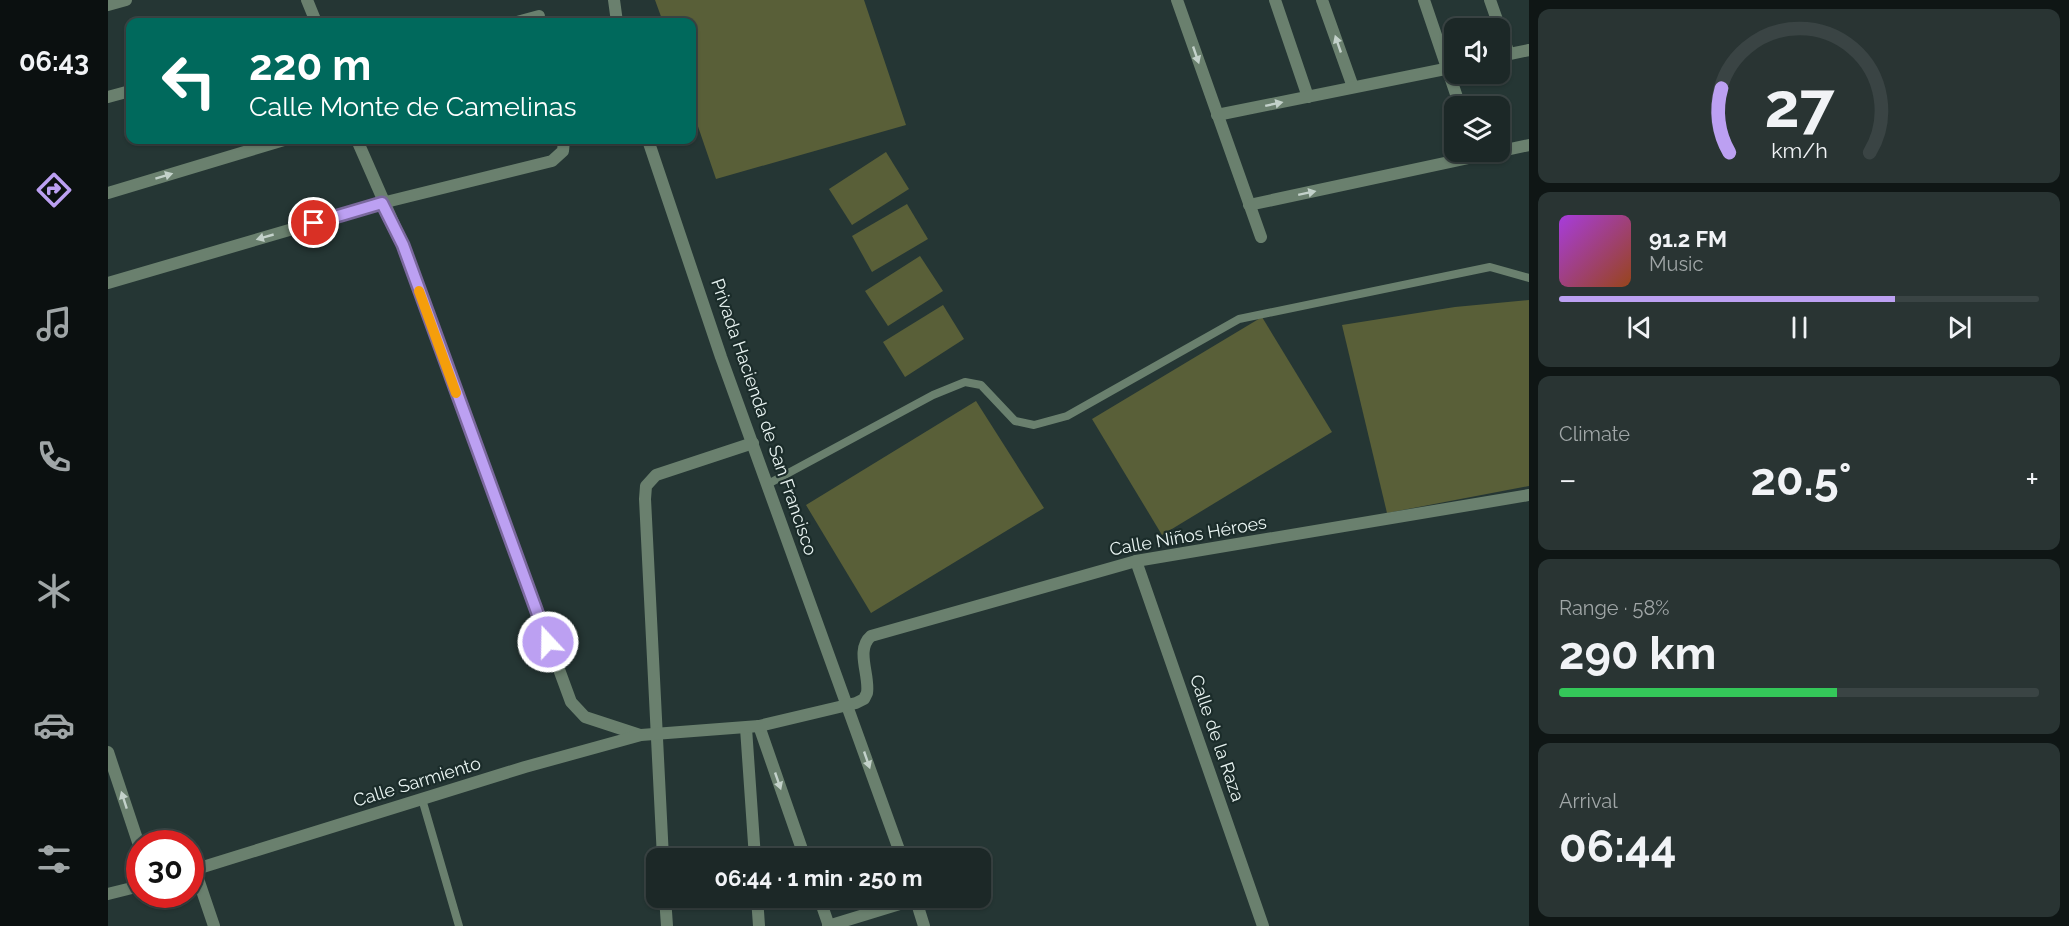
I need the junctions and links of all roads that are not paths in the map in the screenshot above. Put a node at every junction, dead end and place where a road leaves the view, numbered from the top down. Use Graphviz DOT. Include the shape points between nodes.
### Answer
graph roads {
  1 [pos="126,0"];
  2 [pos="307,0"];
  3 [pos="614,0"];
  4 [pos="1177,0"];
  5 [pos="1275,0"];
  6 [pos="1322,0"];
  7 [pos="1424,0"];
  8 [pos="1490,0"];
  9 [pos="108,5"];
  10 [pos="539,16"];
  11 [pos="314,18"];
  12 [pos="532,18"];
  13 [pos="616,18"];
  14 [pos="1495,18"];
  15 [pos="1444,50"];
  16 [pos="1529,50"];
  17 [pos="1510,54"];
  18 [pos="1444,69"];
  19 [pos="1353,87"];
  20 [pos="126,92"];
  21 [pos="1308,97"];
  22 [pos="108,98"];
  23 [pos="1217,116"];
  24 [pos="271,144"];
  25 [pos="359,144"];
  26 [pos="564,144"];
  27 [pos="649,144"];
  28 [pos="1529,145"];
  29 [pos="1510,148"];
  30 [pos="1444,161"];
  31 [pos="108,193"];
  32 [pos="382,203"];
  33 [pos="1249,206"];
  34 [pos="1261,237"];
  35 [pos="1529,278"];
  36 [pos="108,283"];
  37 [pos="753,444"];
  38 [pos="768,484"];
  39 [pos="1529,495"];
  40 [pos="1136,561"];
  41 [pos="848,705"];
  42 [pos="753,727"];
  43 [pos="641,735"];
  44 [pos="655,735"];
  45 [pos="108,752"];
  46 [pos="422,799"];
  47 [pos="134,830"];
  48 [pos="662,848"];
  49 [pos="755,848"];
  50 [pos="801,848"];
  51 [pos="898,848"];
  52 [pos="204,867"];
  53 [pos="126,890"];
  54 [pos="108,894"];
  55 [pos="204,899"];
  56 [pos="666,908"];
  57 [pos="758,908"];
  58 [pos="822,908"];
  59 [pos="885,908"];
  60 [pos="919,908"];
  61 [pos="214,926"];
  62 [pos="459,926"];
  63 [pos="667,926"];
  64 [pos="759,926"];
  65 [pos="828,926"];
  66 [pos="924,926"];
  67 [pos="1263,926"];
  1 -- 9 [label="street"];
  2 -- 11 [label="street"];
  3 -- 13 [label="street"];
  4 -- 23 [label="street, one-way"];
  5 -- 21 [label="street"];
  19 -- 6 [label="street, one-way"];
  7 -- 15 [label="street"];
  8 -- 14 [label="street"];
  10 -- 12 [label="street"];
  16 -- 17 [label="street"];
  18 -- 19 [label="street"];
  19 -- 21 [label="street"];
  20 -- 22 [label="street"];
  23 -- 21 [label="street, one-way"];
  23 -- 33 [label="street"];
  31 -- 24 [label="street, one-way"];
  25 -- 32 [label="street"];
  26 -- 32 [label="street" via="563,151 552,161"];
  27 -- 37 [label="street, Privada Hacienda de San Francisco"];
  28 -- 29 [label="street"];
  33 -- 30 [label="street, one-way"];
  32 -- 36 [label="street, one-way"];
  32 -- 43 [label="street" via="403,245 571,702 585,717"];
  33 -- 34 [label="street"];
  35 -- 38 [label="lane" via="1490,267 1239,319 1067,416 1034,424 1015,421 981,385 964,382"];
  37 -- 38 [label="street, Privada Hacienda de San Francisco"];
  37 -- 44 [label="street" via="656,476 646,486"];
  38 -- 41 [label="street, Privada Hacienda de San Francisco"];
  39 -- 40 [label="street, Calle Niños Héroes"];
  40 -- 41 [label="street, Calle Niños Héroes" via="871,636 863,652 867,693 864,699"];
  40 -- 67 [label="street, Calle de la Raza"];
  41 -- 42 [label="street, Calle Sarmiento"];
  41 -- 51 [label="street, Privada Hacienda de San Francisco, one-way"];
  42 -- 44 [label="street, Calle Sarmiento"];
  42 -- 49 [label="street"];
  42 -- 50 [label="street, one-way"];
  43 -- 44 [label="street, Calle Sarmiento"];
  43 -- 46 [label="street, Calle Sarmiento"];
  44 -- 48 [label="street"];
  47 -- 45 [label="street, one-way"];
  46 -- 52 [label="street, Calle Sarmiento"];
  46 -- 62 [label="lane"];
  53 -- 54 [label="street"];
  55 -- 61 [label="street"];
  56 -- 63 [label="street"];
  57 -- 64 [label="street"];
  58 -- 65 [label="street"];
  59 -- 65 [label="street"];
  60 -- 66 [label="street"];
}
